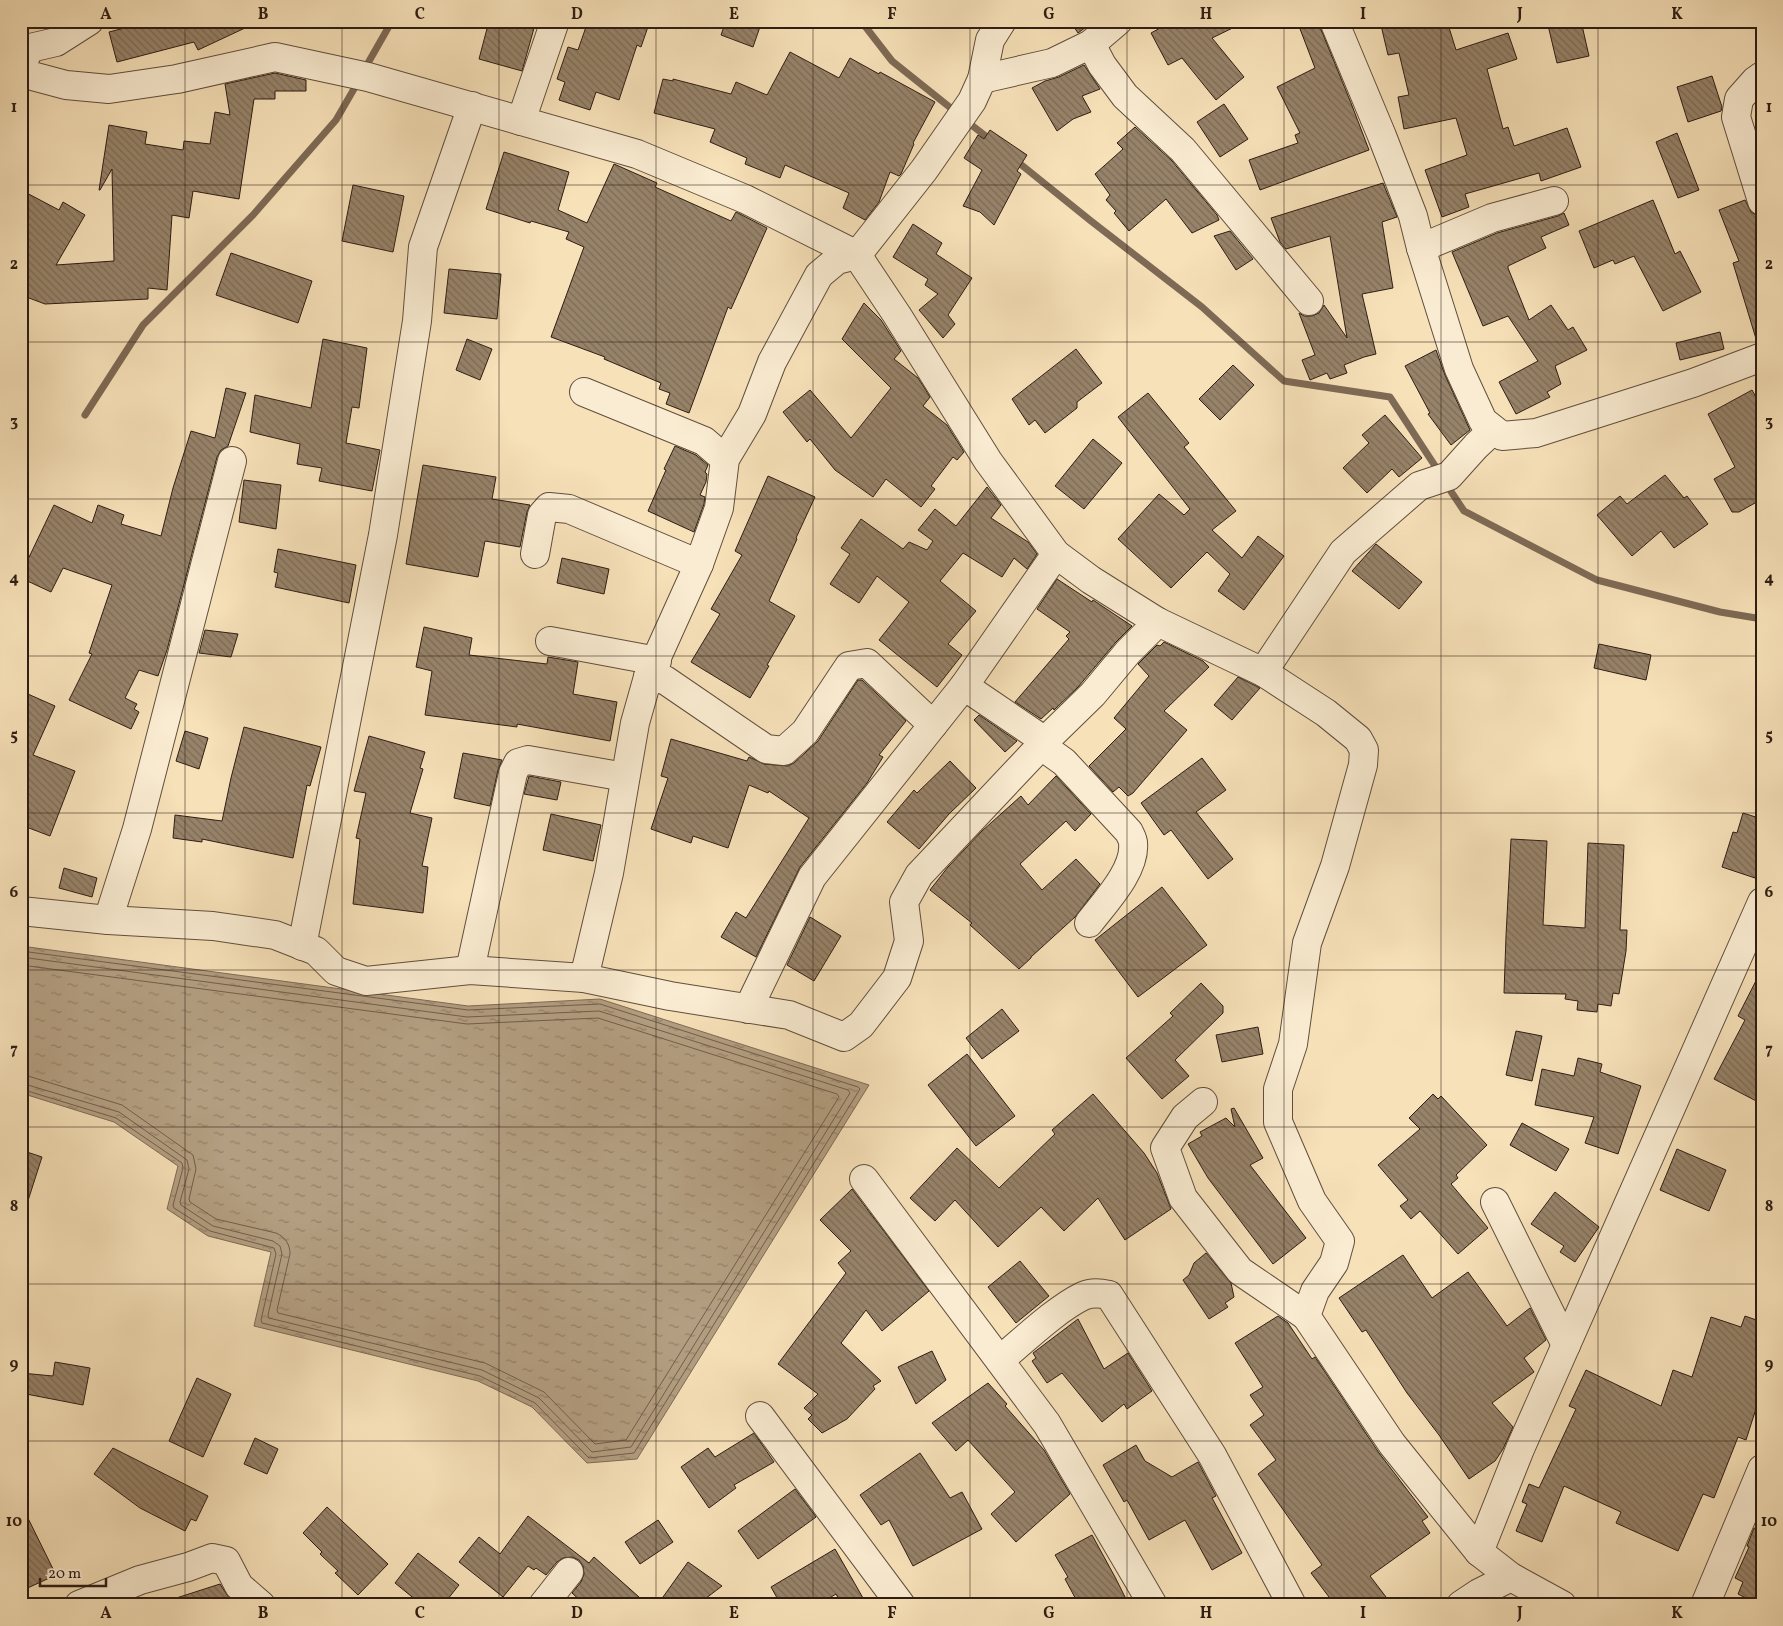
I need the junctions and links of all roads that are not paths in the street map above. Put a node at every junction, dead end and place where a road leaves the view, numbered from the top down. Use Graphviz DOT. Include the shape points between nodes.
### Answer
graph roads {
  1 [pos="88,21"];
  2 [pos="555,21"];
  3 [pos="1002,21"];
  4 [pos="1118,21"];
  5 [pos="1334,21"];
  6 [pos="1091,44"];
  7 [pos="21,66"];
  8 [pos="21,73"];
  9 [pos="1762,76"];
  10 [pos="982,79"];
  11 [pos="472,106"];
  12 [pos="521,120"];
  13 [pos="1554,201"];
  14 [pos="1762,201"];
  15 [pos="1421,248"];
  16 [pos="857,255"];
  17 [pos="1309,301"];
  18 [pos="1757,365"];
  19 [pos="584,392"];
  20 [pos="1493,430"];
  21 [pos="726,459"];
  22 [pos="232,461"];
  23 [pos="535,554"];
  24 [pos="1056,554"];
  25 [pos="699,564"];
  26 [pos="1158,622"];
  27 [pos="550,641"];
  28 [pos="652,669"];
  29 [pos="1263,672"];
  30 [pos="964,686"];
  31 [pos="933,725"];
  32 [pos="1045,741"];
  33 [pos="626,777"];
  34 [pos="1762,902"];
  35 [pos="21,911"];
  36 [pos="108,920"];
  37 [pos="1089,923"];
  38 [pos="302,946"];
  39 [pos="470,970"];
  40 [pos="584,978"];
  41 [pos="748,1009"];
  42 [pos="1203,1102"];
  43 [pos="864,1179"];
  44 [pos="1496,1202"];
  45 [pos="1306,1316"];
  46 [pos="1566,1345"];
  47 [pos="1000,1360"];
  48 [pos="760,1416"];
  49 [pos="1762,1470"];
  50 [pos="1479,1552"];
  51 [pos="569,1572"];
  52 [pos="1511,1577"];
  53 [pos="1476,1601"];
  54 [pos="79,1605"];
  55 [pos="261,1605"];
  56 [pos="543,1605"];
  57 [pos="901,1605"];
  58 [pos="1153,1605"];
  59 [pos="1292,1605"];
  60 [pos="1562,1605"];
  61 [pos="1705,1605"];
  1 -- 7 [label="street" via="56,42 30,48"];
  2 -- 12 [label="street"];
  3 -- 10 [label="street" via="990,40"];
  4 -- 6 [label="street"];
  5 -- 15 [label="street" via="1410,208"];
  6 -- 10 [label="street" via="1052,63"];
  6 -- 17 [label="street" via="1125,96 1183,150"];
  8 -- 11 [label="street" via="66,86 109,89 177,79 275,57 368,77"];
  9 -- 14 [label="street" via="1739,99 1736,116"];
  10 -- 16 [label="street" via="972,101 924,170"];
  11 -- 12 [label="street"];
  11 -- 38 [label="street" via="423,247 416,321 383,535"];
  12 -- 16 [label="street" via="637,154 745,199"];
  13 -- 15 [label="street" via="1492,218"];
  15 -- 20 [label="street" via="1459,369 1482,421"];
  16 -- 21 [label="street" via="837,260 819,275 772,362 752,414"];
  16 -- 24 [label="street" via="988,461"];
  18 -- 20 [label="street" via="1693,382 1536,433 1502,436"];
  19 -- 21 [label="street" via="704,441"];
  20 -- 29 [label="street" via="1449,476 1419,486 1343,552"];
  21 -- 25 [label="street" via="719,508"];
  22 -- 36 [label="street" via="137,829"];
  23 -- 25 [label="street" via="542,515 549,506 570,509"];
  24 -- 26 [label="street"];
  24 -- 30 [label="street"];
  25 -- 28 [label="street"];
  26 -- 29 [label="street"];
  26 -- 32 [label="street"];
  27 -- 28 [label="street"];
  28 -- 31 [label="street" via="766,749 784,751 805,732 849,666 868,663"];
  28 -- 33 [label="street" via="635,723"];
  29 -- 45 [label="street" via="1326,712 1358,739 1364,750 1363,765 1334,866 1307,943 1293,1044 1278,1089 1278,1122 1312,1201 1340,1241 1334,1263 1315,1291"];
  30 -- 31 [label="street"];
  30 -- 32 [label="street"];
  31 -- 41 [label="street" via="812,878"];
  32 -- 37 [label="street" via="1050,752 1064,762 1129,832 1133,842 1132,858 1126,873"];
  32 -- 41 [label="street" via="920,875 904,902 909,941 897,978 861,1025 844,1037 789,1015"];
  33 -- 39 [label="street" via="528,760 518,763 513,773"];
  33 -- 40 [label="street" via="609,873"];
  34 -- 46 [label="street"];
  35 -- 36 [label="street"];
  36 -- 38 [label="street" via="212,926 275,935"];
  38 -- 39 [label="street" via="316,951 336,970 366,981"];
  39 -- 40 [label="street"];
  40 -- 41 [label="street"];
  42 -- 45 [label="street" via="1185,1117 1165,1148 1183,1198 1240,1271"];
  43 -- 47 [label="street"];
  44 -- 46 [label="street"];
  45 -- 50 [label="street" via="1392,1444"];
  46 -- 50 [label="street"];
  47 -- 58 [label="street" via="1047,1424"];
  47 -- 59 [label="street" via="1084,1296 1097,1293 1109,1296 1212,1455"];
  48 -- 57 [label="street"];
  49 -- 61 [label="street"];
  50 -- 52 [label="street"];
  51 -- 56 [label="street"];
  52 -- 53 [label="street"];
  52 -- 60 [label="street"];
  54 -- 55 [label="street" via="140,1580 188,1567 239,1586"];
}
